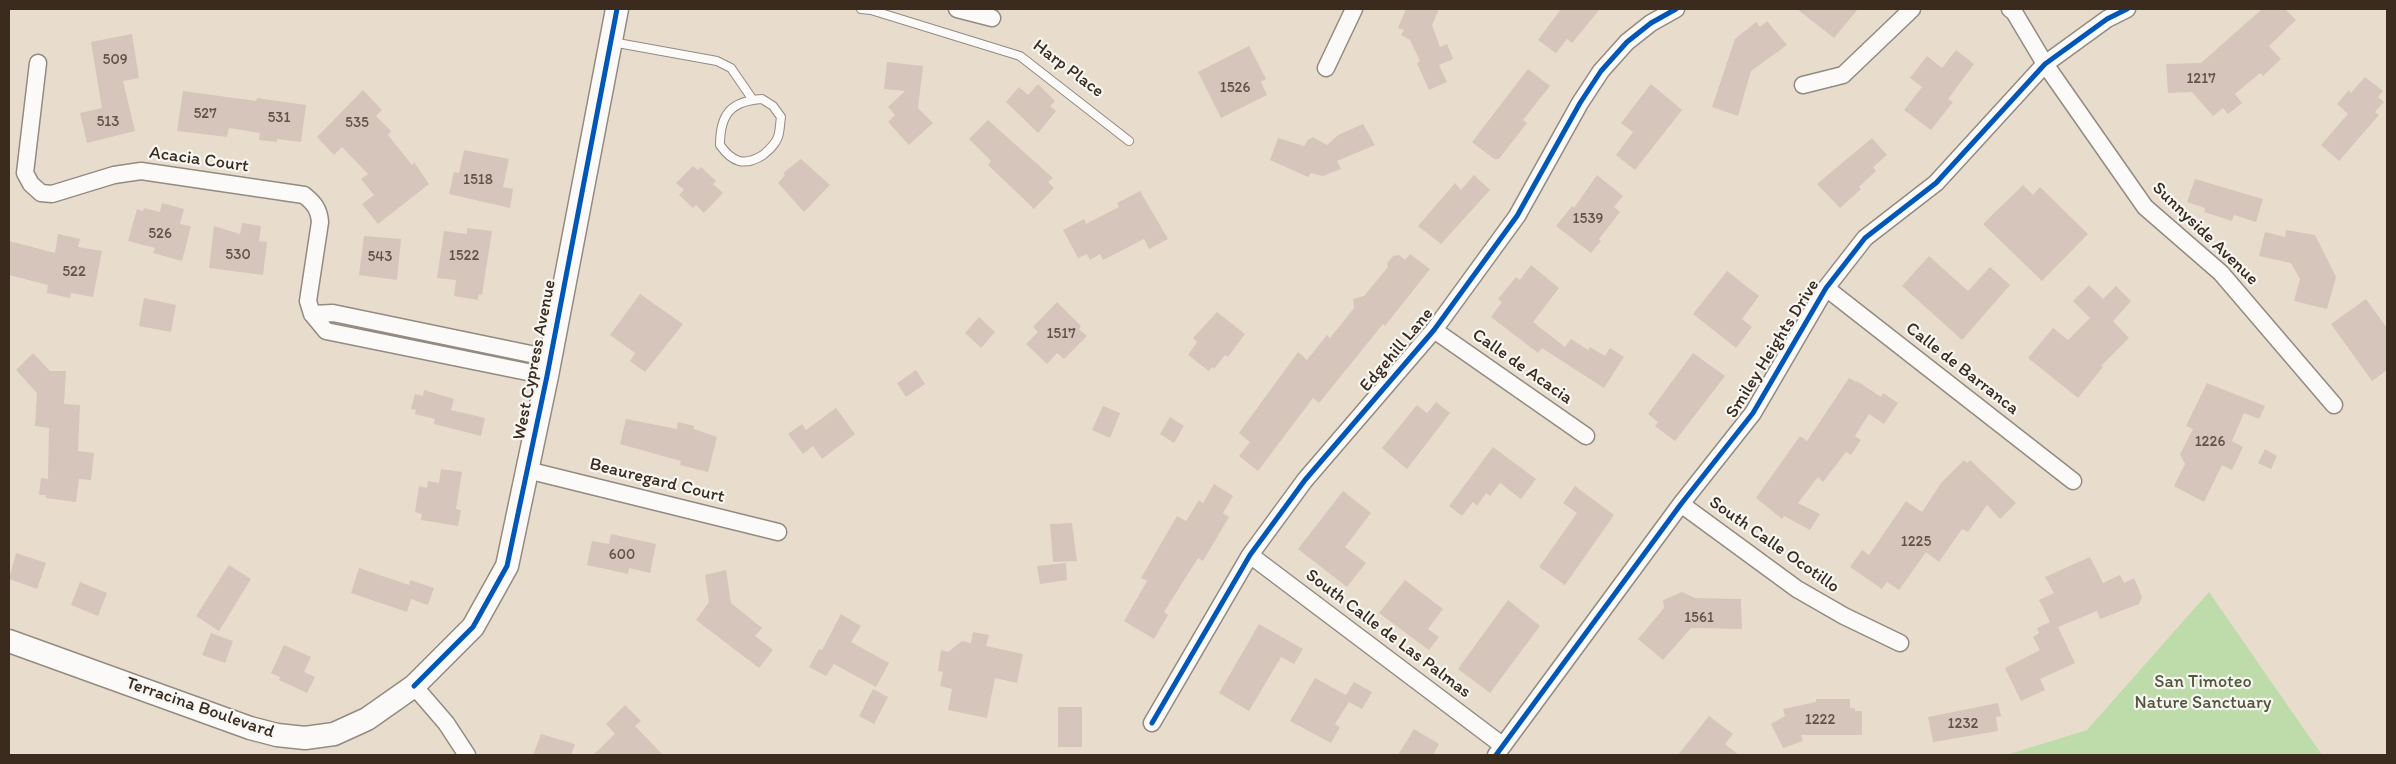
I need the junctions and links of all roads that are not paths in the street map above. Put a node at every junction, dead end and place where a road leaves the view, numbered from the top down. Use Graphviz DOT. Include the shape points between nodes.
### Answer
graph roads {
  1 [pos="617,9"];
  2 [pos="860,9"];
  3 [pos="957,9"];
  4 [pos="1354,9"];
  5 [pos="1676,9"];
  6 [pos="1912,9"];
  7 [pos="2010,9"];
  8 [pos="2127,9"];
  9 [pos="992,18"];
  10 [pos="610,41"];
  11 [pos="38,63"];
  12 [pos="2045,64"];
  13 [pos="1326,68"];
  14 [pos="1803,85"];
  15 [pos="753,100"];
  16 [pos="1129,141"];
  17 [pos="1826,288"];
  18 [pos="312,314"];
  19 [pos="1434,330"];
  20 [pos="423,332"];
  21 [pos="419,350"];
  22 [pos="548,367"];
  23 [pos="2334,405"];
  24 [pos="1586,436"];
  25 [pos="527,470"];
  26 [pos="2073,481"];
  27 [pos="1681,504"];
  28 [pos="778,532"];
  29 [pos="1250,555"];
  30 [pos="9,641"];
  31 [pos="1900,643"];
  32 [pos="414,686"];
  33 [pos="1152,723"];
  34 [pos="1499,750"];
  35 [pos="467,755"];
  1 -- 10 [label="main road, West Cypress Avenue"];
  2 -- 16 [label="lane, Harp Place" via="1020,56"];
  3 -- 9 [label="street"];
  4 -- 13 [label="street"];
  5 -- 19 [label="street, Edgehill Lane" via="1627,42 1601,71 1517,216"];
  6 -- 14 [label="street" via="1843,75"];
  7 -- 12 [label="street, Sunnyside Avenue"];
  8 -- 12 [label="street, Smiley Heights Drive" via="2106,19"];
  10 -- 15 [label="lane" via="717,61 731,68"];
  10 -- 22 [label="main road, West Cypress Avenue"];
  11 -- 18 [label="street, Acacia Court" via="25,173 31,184 41,193 52,194 114,175 141,171 304,194 319,212 320,222 308,301"];
  12 -- 17 [label="street, Smiley Heights Drive" via="1936,183 1865,238"];
  12 -- 23 [label="street, Sunnyside Avenue" via="2145,207 2221,273"];
  15 -- 15 [label="lane" via="729,110 722,122 720,145 727,156 739,162 750,162 760,157 778,138 781,117 762,99"];
  17 -- 26 [label="street, Calle de Barranca"];
  17 -- 27 [label="street, Smiley Heights Drive" via="1753,413"];
  18 -- 20 [label="street" via="333,313"];
  18 -- 21 [label="street" via="326,331"];
  19 -- 24 [label="street, Calle de Acacia"];
  19 -- 29 [label="street, Edgehill Lane" via="1305,480"];
  20 -- 21 [label="street"];
  20 -- 22 [label="street"];
  21 -- 22 [label="street"];
  22 -- 25 [label="main road, West Cypress Avenue"];
  25 -- 28 [label="street, Beauregard Court"];
  25 -- 32 [label="main road, West Cypress Avenue" via="507,566 473,627"];
  27 -- 31 [label="street, South Calle Ocotillo" via="1797,589"];
  27 -- 34 [label="street, Smiley Heights Drive"];
  29 -- 33 [label="street, Edgehill Lane"];
  29 -- 34 [label="street, South Calle de Las Palmas"];
  30 -- 32 [label="main road, Terracina Boulevard" via="277,735 305,738 334,734 367,719"];
  32 -- 35 [label="street" via="446,723"];
}
